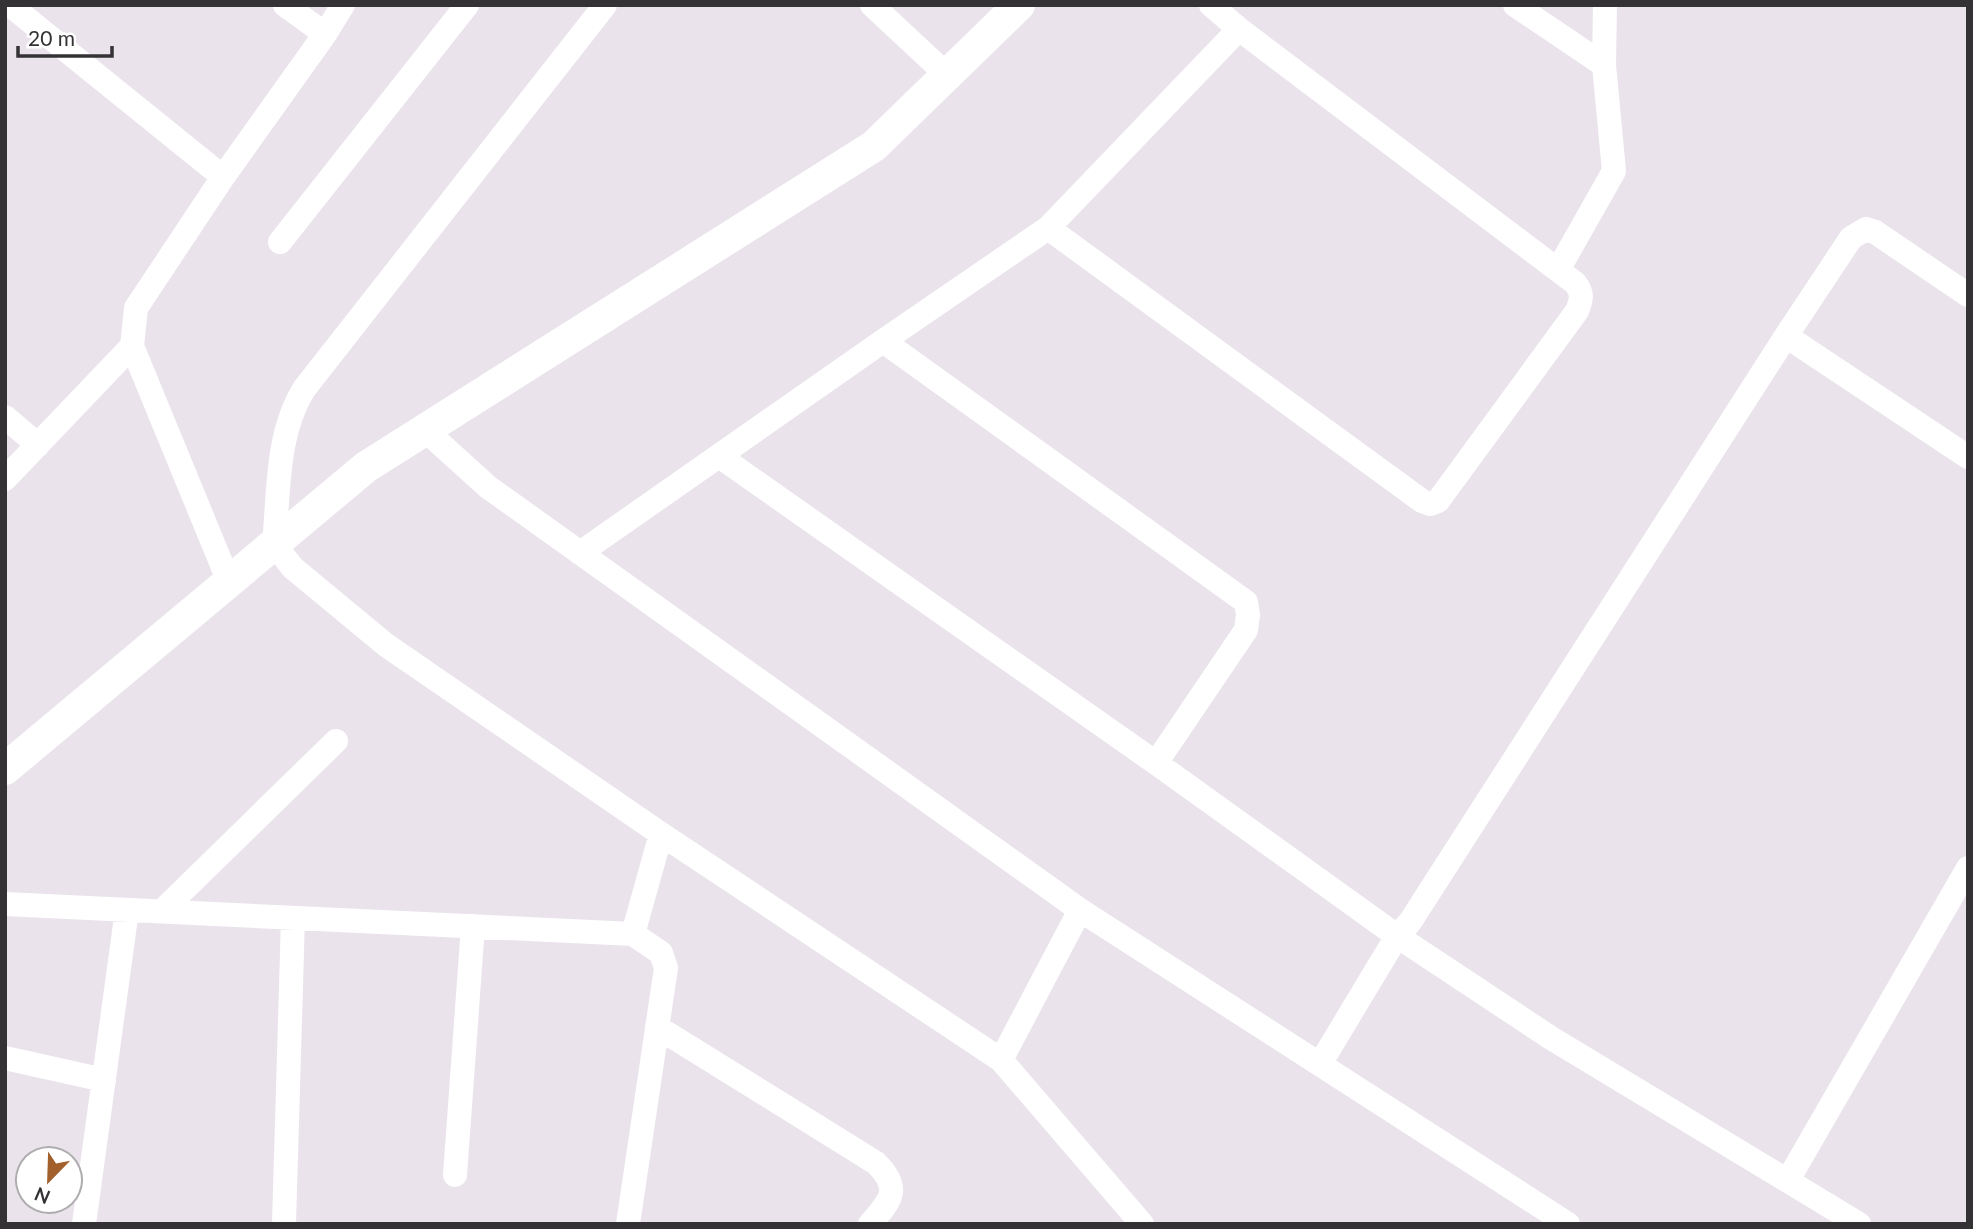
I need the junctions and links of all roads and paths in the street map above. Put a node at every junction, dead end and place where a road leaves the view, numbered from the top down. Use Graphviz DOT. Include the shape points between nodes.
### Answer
graph roads {
  1 [pos="10,5"];
  2 [pos="285,5"];
  3 [pos="343,5"];
  4 [pos="467,5"];
  5 [pos="872,5"];
  6 [pos="1019,5"];
  7 [pos="1211,5"];
  8 [pos="1515,5"];
  9 [pos="1605,5"];
  10 [pos="596,8"];
  11 [pos="1239,29"];
  12 [pos="325,34"];
  13 [pos="1604,65"];
  14 [pos="947,75"];
  15 [pos="223,177"];
  16 [pos="1048,228"];
  17 [pos="280,242"];
  18 [pos="1558,270"];
  19 [pos="1968,295"];
  20 [pos="1786,335"];
  21 [pos="883,341"];
  22 [pos="132,346"];
  23 [pos="5,417"];
  24 [pos="425,430"];
  25 [pos="38,445"];
  26 [pos="719,456"];
  27 [pos="1968,457"];
  28 [pos="5,479"];
  29 [pos="274,544"];
  30 [pos="580,553"];
  31 [pos="229,582"];
  32 [pos="336,740"];
  33 [pos="1156,763"];
  34 [pos="5,769"];
  35 [pos="661,834"];
  36 [pos="1968,868"];
  37 [pos="5,904"];
  38 [pos="128,910"];
  39 [pos="1080,910"];
  40 [pos="162,911"];
  41 [pos="293,918"];
  42 [pos="473,926"];
  43 [pos="634,934"];
  44 [pos="1397,936"];
  45 [pos="657,1027"];
  46 [pos="5,1058"];
  47 [pos="1001,1060"];
  48 [pos="1320,1064"];
  49 [pos="104,1080"];
  50 [pos="455,1175"];
  51 [pos="1788,1180"];
  52 [pos="1832,1215"];
  53 [pos="1133,1221"];
  54 [pos="85,1224"];
  55 [pos="284,1224"];
  56 [pos="628,1224"];
  57 [pos="870,1224"];
  58 [pos="1567,1224"];
  59 [pos="1860,1224"];
  1 -- 15 [label="street"];
  2 -- 12 [label="street"];
  3 -- 12 [label="street"];
  4 -- 17 [label="street"];
  5 -- 14 [label="street"];
  6 -- 14 [label="street"];
  7 -- 11 [label="street"];
  8 -- 13 [label="street"];
  9 -- 13 [label="street"];
  10 -- 29 [label="street" via="294,406 284,444"];
  11 -- 16 [label="street"];
  11 -- 18 [label="street"];
  12 -- 15 [label="street"];
  13 -- 18 [label="street" via="1614,171"];
  14 -- 24 [label="street" via="874,146"];
  15 -- 22 [label="street" via="136,308"];
  16 -- 18 [label="street" via="1430,504 1438,501 1577,311 1581,291"];
  16 -- 21 [label="street"];
  19 -- 20 [label="street" via="1866,229 1851,238"];
  20 -- 27 [label="street"];
  20 -- 44 [label="street"];
  21 -- 26 [label="street"];
  21 -- 33 [label="street" via="1245,601 1246,630"];
  22 -- 25 [label="street"];
  22 -- 31 [label="street"];
  23 -- 25 [label="street"];
  24 -- 29 [label="street" via="366,467"];
  24 -- 30 [label="street" via="488,487"];
  25 -- 28 [label="street"];
  26 -- 30 [label="street"];
  26 -- 33 [label="street"];
  29 -- 31 [label="street"];
  29 -- 35 [label="street" via="293,568 386,645"];
  30 -- 39 [label="street"];
  31 -- 34 [label="street"];
  32 -- 40 [label="street"];
  33 -- 44 [label="street"];
  35 -- 43 [label="street"];
  35 -- 47 [label="street"];
  36 -- 51 [label="street"];
  37 -- 38 [label="street"];
  38 -- 40 [label="street"];
  38 -- 49 [label="street"];
  39 -- 47 [label="street"];
  39 -- 48 [label="street"];
  40 -- 41 [label="street"];
  41 -- 42 [label="street"];
  41 -- 55 [label="street"];
  42 -- 43 [label="street"];
  42 -- 50 [label="street"];
  43 -- 45 [label="street" via="662,953 666,968"];
  44 -- 48 [label="street"];
  44 -- 51 [label="street" via="1551,1038"];
  45 -- 56 [label="street"];
  45 -- 57 [label="street" via="876,1163 893,1188"];
  46 -- 49 [label="street"];
  47 -- 53 [label="street"];
  48 -- 58 [label="street"];
  49 -- 54 [label="street"];
  51 -- 52 [label="street"];
  52 -- 59 [label="street"];
}
